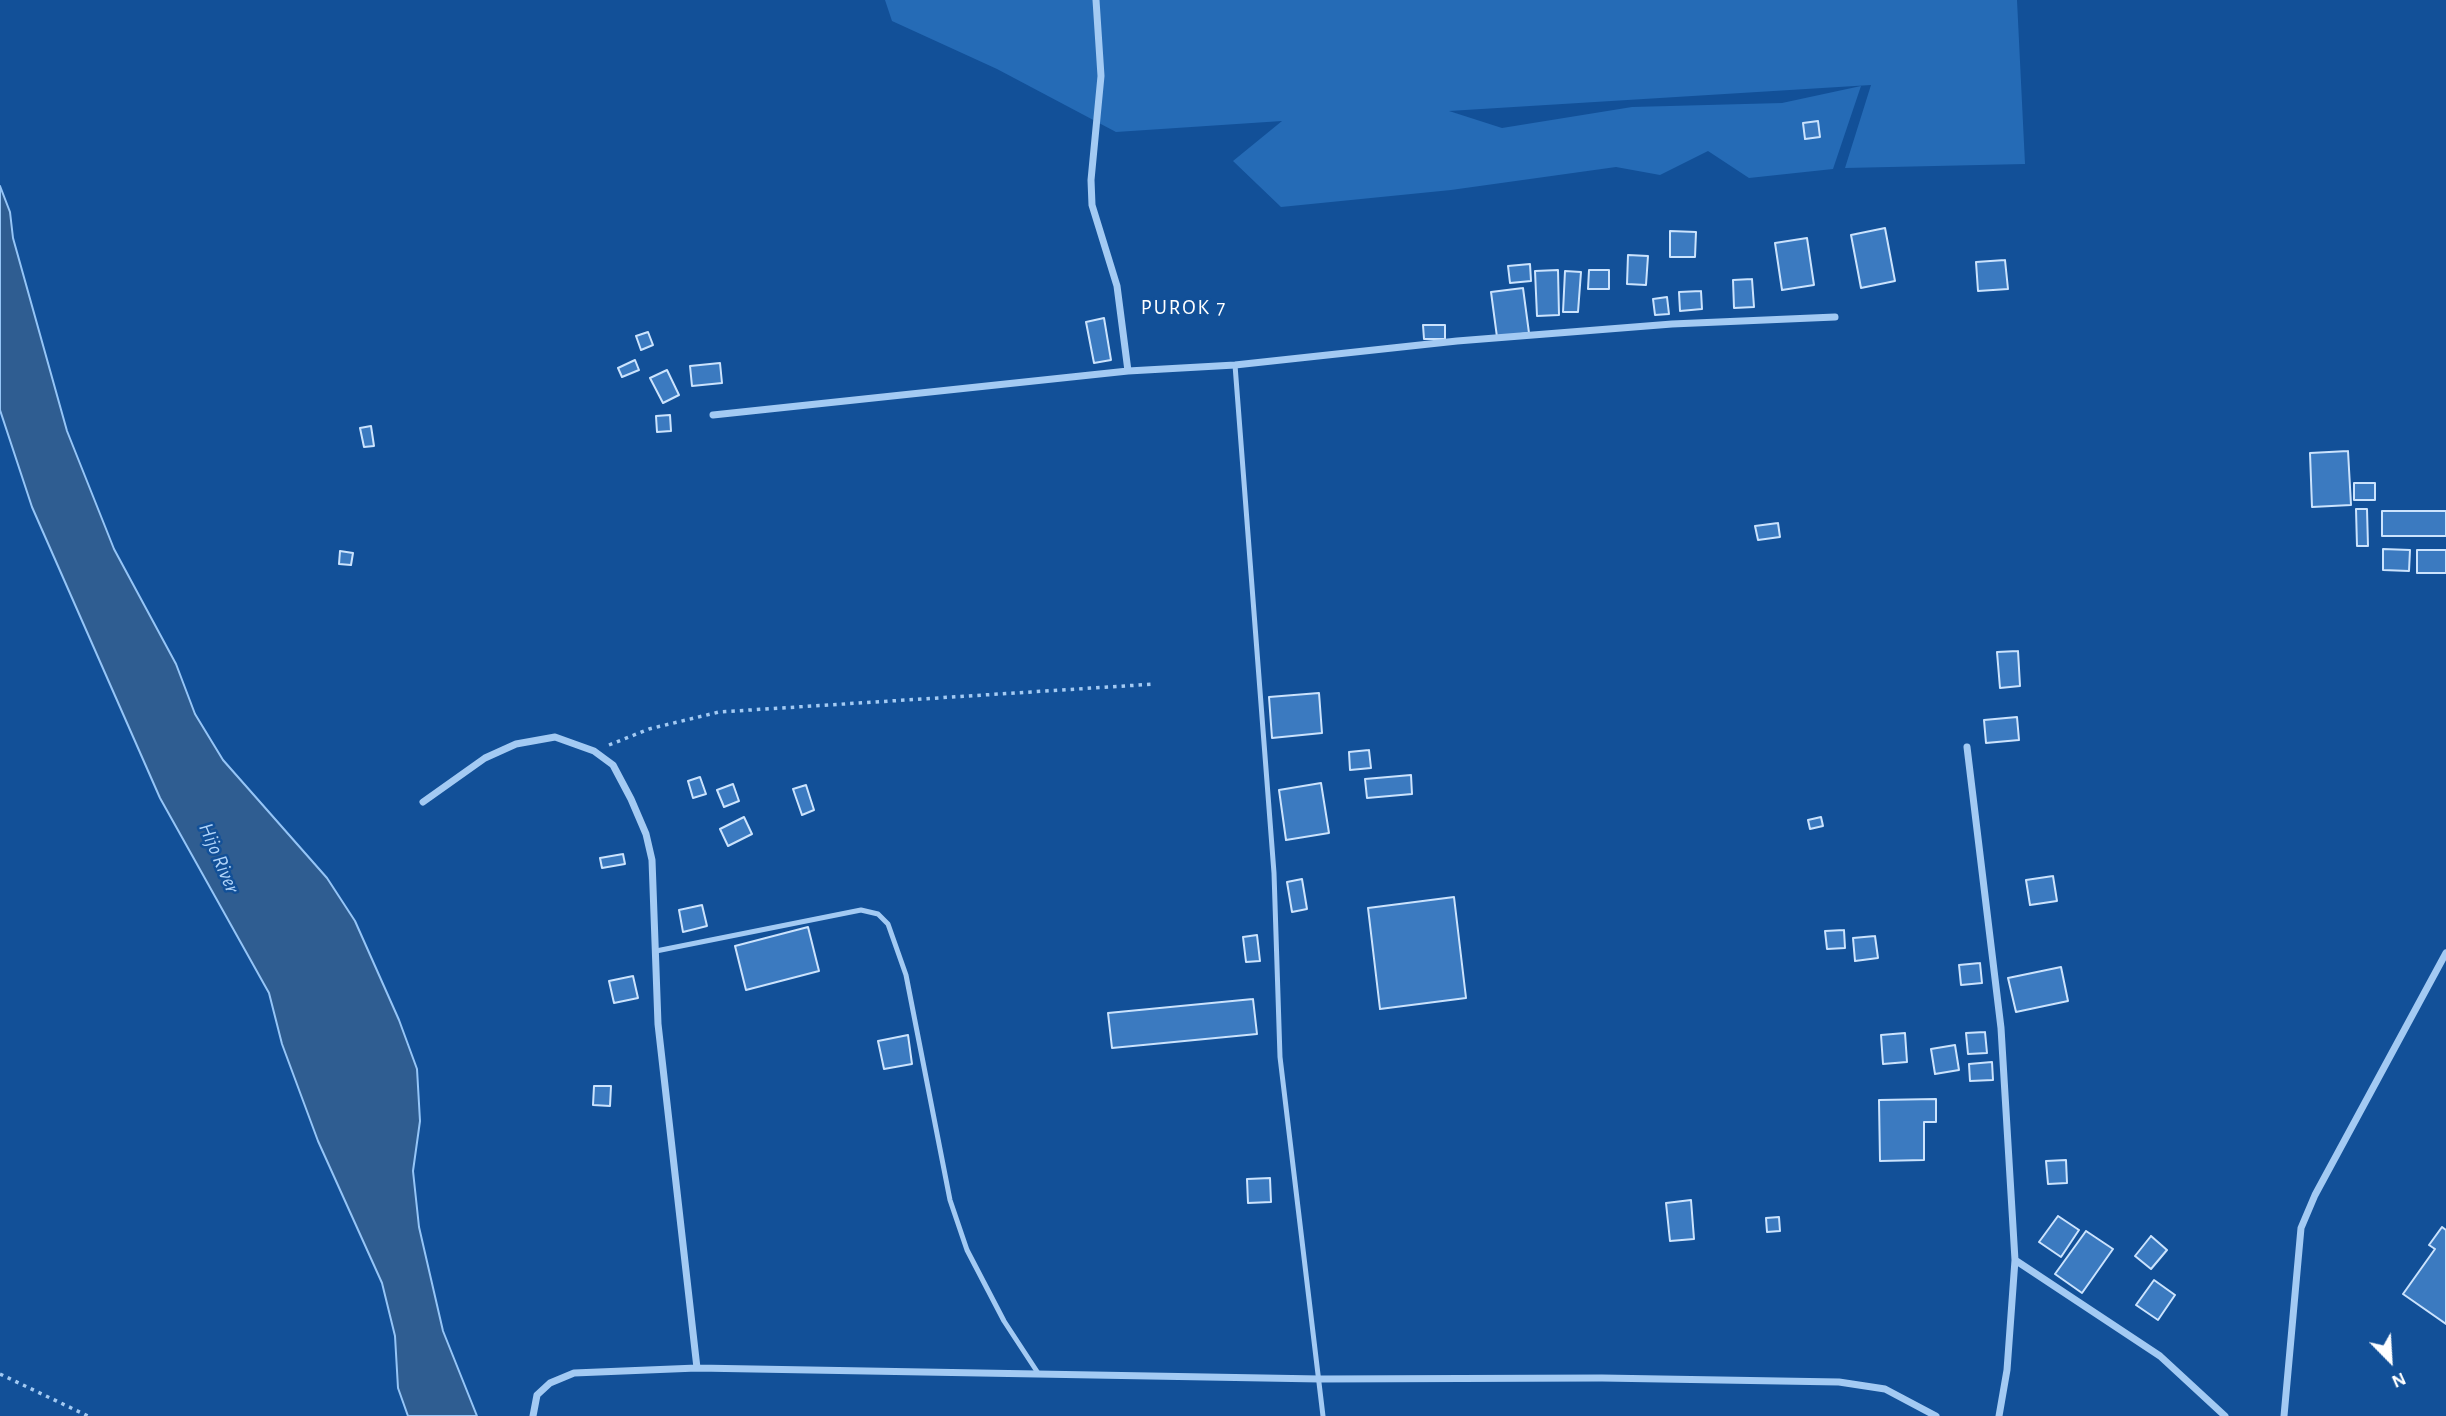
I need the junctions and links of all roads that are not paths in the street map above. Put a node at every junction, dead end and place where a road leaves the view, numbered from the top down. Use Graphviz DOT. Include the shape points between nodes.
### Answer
graph roads {
  1 [pos="1096,0"];
  2 [pos="1835,317"];
  3 [pos="1235,365"];
  4 [pos="1128,371"];
  5 [pos="713,415"];
  6 [pos="1967,747"];
  7 [pos="423,802"];
  8 [pos="656,951"];
  9 [pos="2446,953"];
  10 [pos="2015,1260"];
  11 [pos="697,1368"];
  12 [pos="1038,1373"];
  13 [pos="1320,1379"];
  14 [pos="533,1416"];
  15 [pos="1323,1416"];
  16 [pos="1936,1416"];
  17 [pos="1998,1416"];
  18 [pos="2225,1416"];
  19 [pos="2284,1416"];
  1 -- 4 [label="street" via="1101,76 1092,205 1117,286"];
  2 -- 3 [label="street" via="1457,341"];
  3 -- 4 [label="street"];
  3 -- 13 [label="lane" via="1274,873 1280,1057"];
  4 -- 5 [label="street"];
  6 -- 10 [label="street" via="2001,1028"];
  7 -- 8 [label="street" via="485,758 516,744 555,737 594,751 613,765 646,834 652,860"];
  8 -- 11 [label="street" via="658,1024"];
  8 -- 12 [label="lane" via="861,910 878,914 888,925 911,997 950,1200 967,1250"];
  9 -- 19 [label="street" via="2301,1228"];
  10 -- 17 [label="street" via="2007,1370"];
  10 -- 18 [label="street" via="2160,1356"];
  11 -- 12 [label="street"];
  11 -- 14 [label="street" via="574,1373 550,1383 537,1395"];
  12 -- 13 [label="street"];
  13 -- 15 [label="lane"];
  13 -- 16 [label="street" via="1839,1382 1885,1389"];
}
